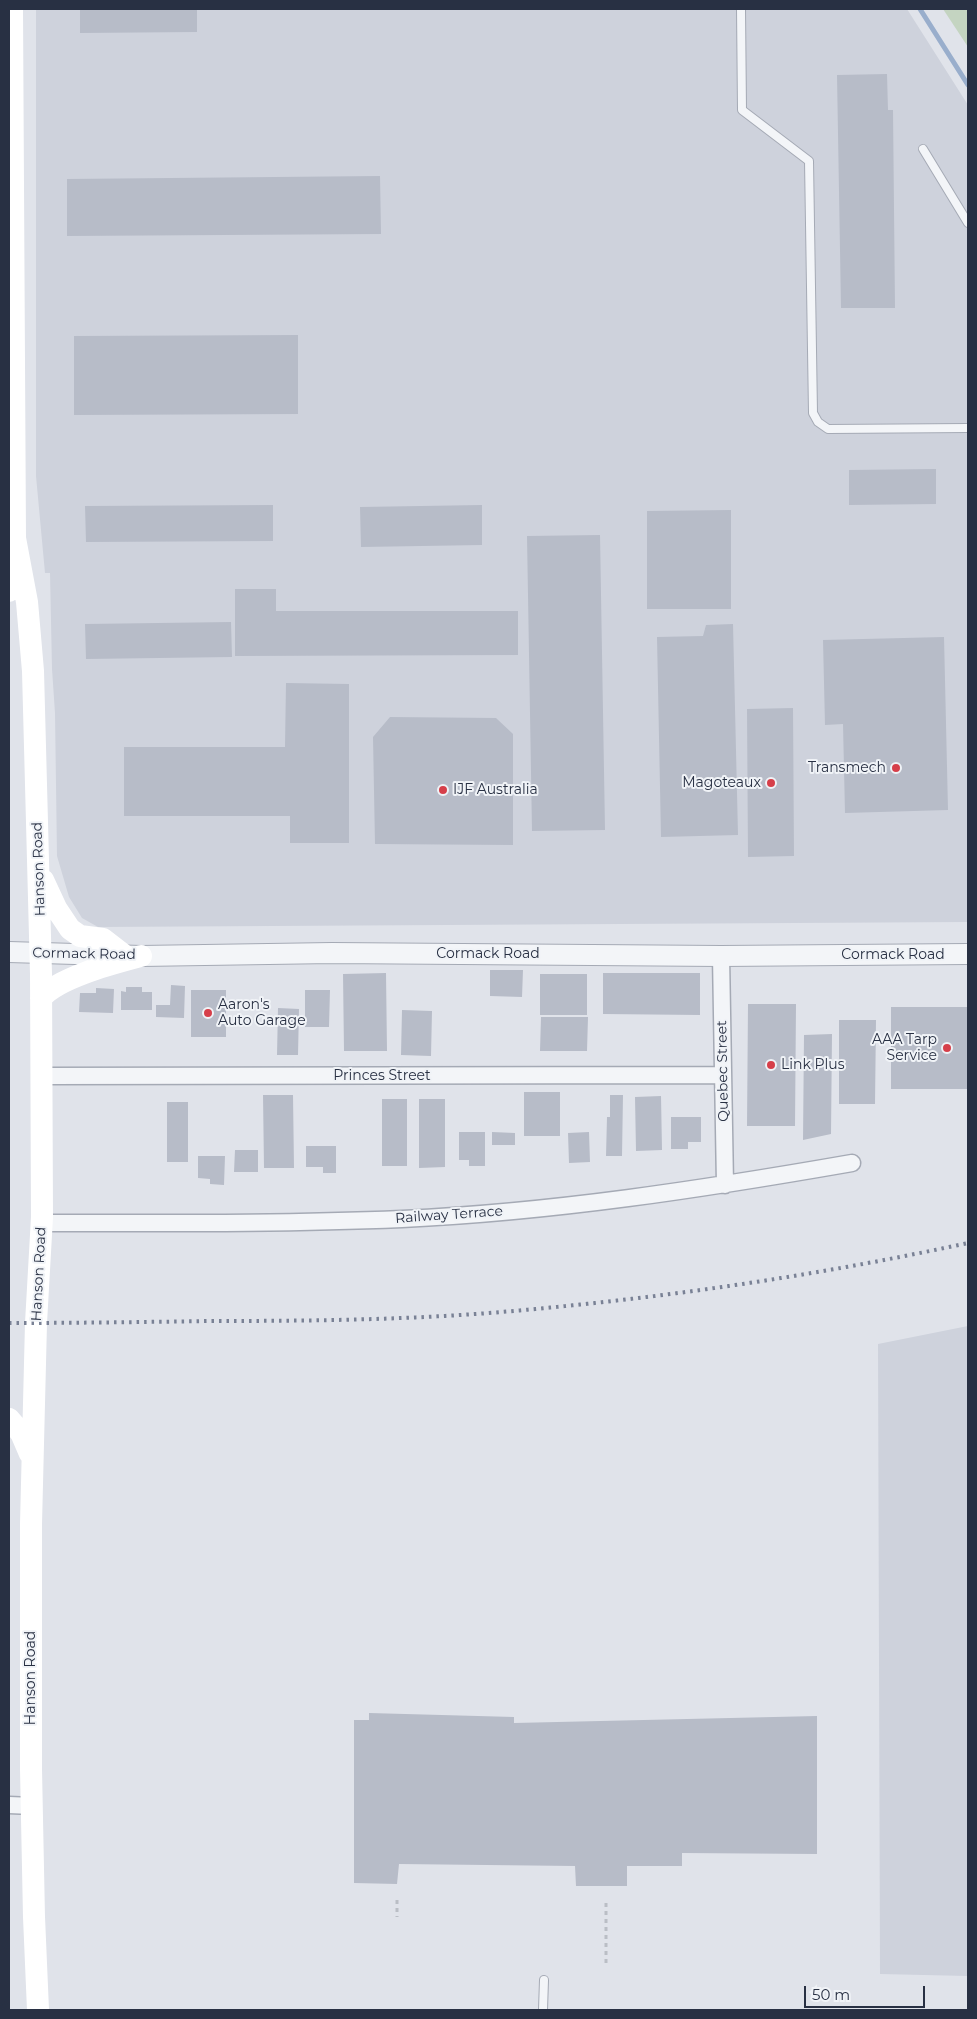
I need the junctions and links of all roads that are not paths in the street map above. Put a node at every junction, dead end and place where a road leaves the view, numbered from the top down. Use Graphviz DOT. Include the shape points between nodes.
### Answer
graph roads {
  1 [pos="12,9"];
  2 [pos="741,9"];
  3 [pos="923,149"];
  4 [pos="968,222"];
  5 [pos="968,428"];
  6 [pos="15,538"];
  7 [pos="9,591"];
  8 [pos="38,870"];
  9 [pos="9,952"];
  10 [pos="40,953"];
  11 [pos="968,954"];
  12 [pos="133,956"];
  13 [pos="721,956"];
  14 [pos="41,998"];
  15 [pos="723,1075"];
  16 [pos="42,1076"];
  17 [pos="852,1163"];
  18 [pos="724,1185"];
  19 [pos="42,1223"];
  20 [pos="9,1419"];
  21 [pos="31,1458"];
  22 [pos="9,1805"];
  23 [pos="32,1806"];
  24 [pos="544,1980"];
  25 [pos="38,2010"];
  26 [pos="544,2010"];
  1 -- 6 [label="main road, Hanson Road"];
  2 -- 5 [label="lane" via="742,110 809,160 813,413 818,422 828,429"];
  3 -- 4 [label="lane"];
  6 -- 7 [label="main road, Hanson Road"];
  6 -- 8 [label="main road, Hanson Road" via="27,602 33,671"];
  8 -- 10 [label="main road, Hanson Road"];
  8 -- 12 [label="main road" via="70,929 80,936 103,939"];
  9 -- 10 [label="street, Cormack Road"];
  10 -- 12 [label="street, Cormack Road"];
  10 -- 14 [label="main road, Hanson Road"];
  11 -- 13 [label="street, Cormack Road"];
  12 -- 13 [label="street, Cormack Road" via="340,953"];
  12 -- 14 [label="main road" via="59,985"];
  13 -- 15 [label="street, Quebec Street"];
  14 -- 16 [label="main road, Hanson Road"];
  15 -- 16 [label="street, Princes Street"];
  15 -- 18 [label="street, Quebec Street"];
  16 -- 19 [label="main road, Hanson Road"];
  17 -- 18 [label="street, Railway Terrace"];
  18 -- 19 [label="street, Railway Terrace" via="614,1200 403,1219"];
  19 -- 21 [label="main road, Hanson Road"];
  20 -- 21 [label="main road" via="20,1433"];
  21 -- 23 [label="main road, Hanson Road"];
  22 -- 23 [label="street"];
  23 -- 25 [label="main road, Hanson Road"];
  24 -- 26 [label="lane"];
}
